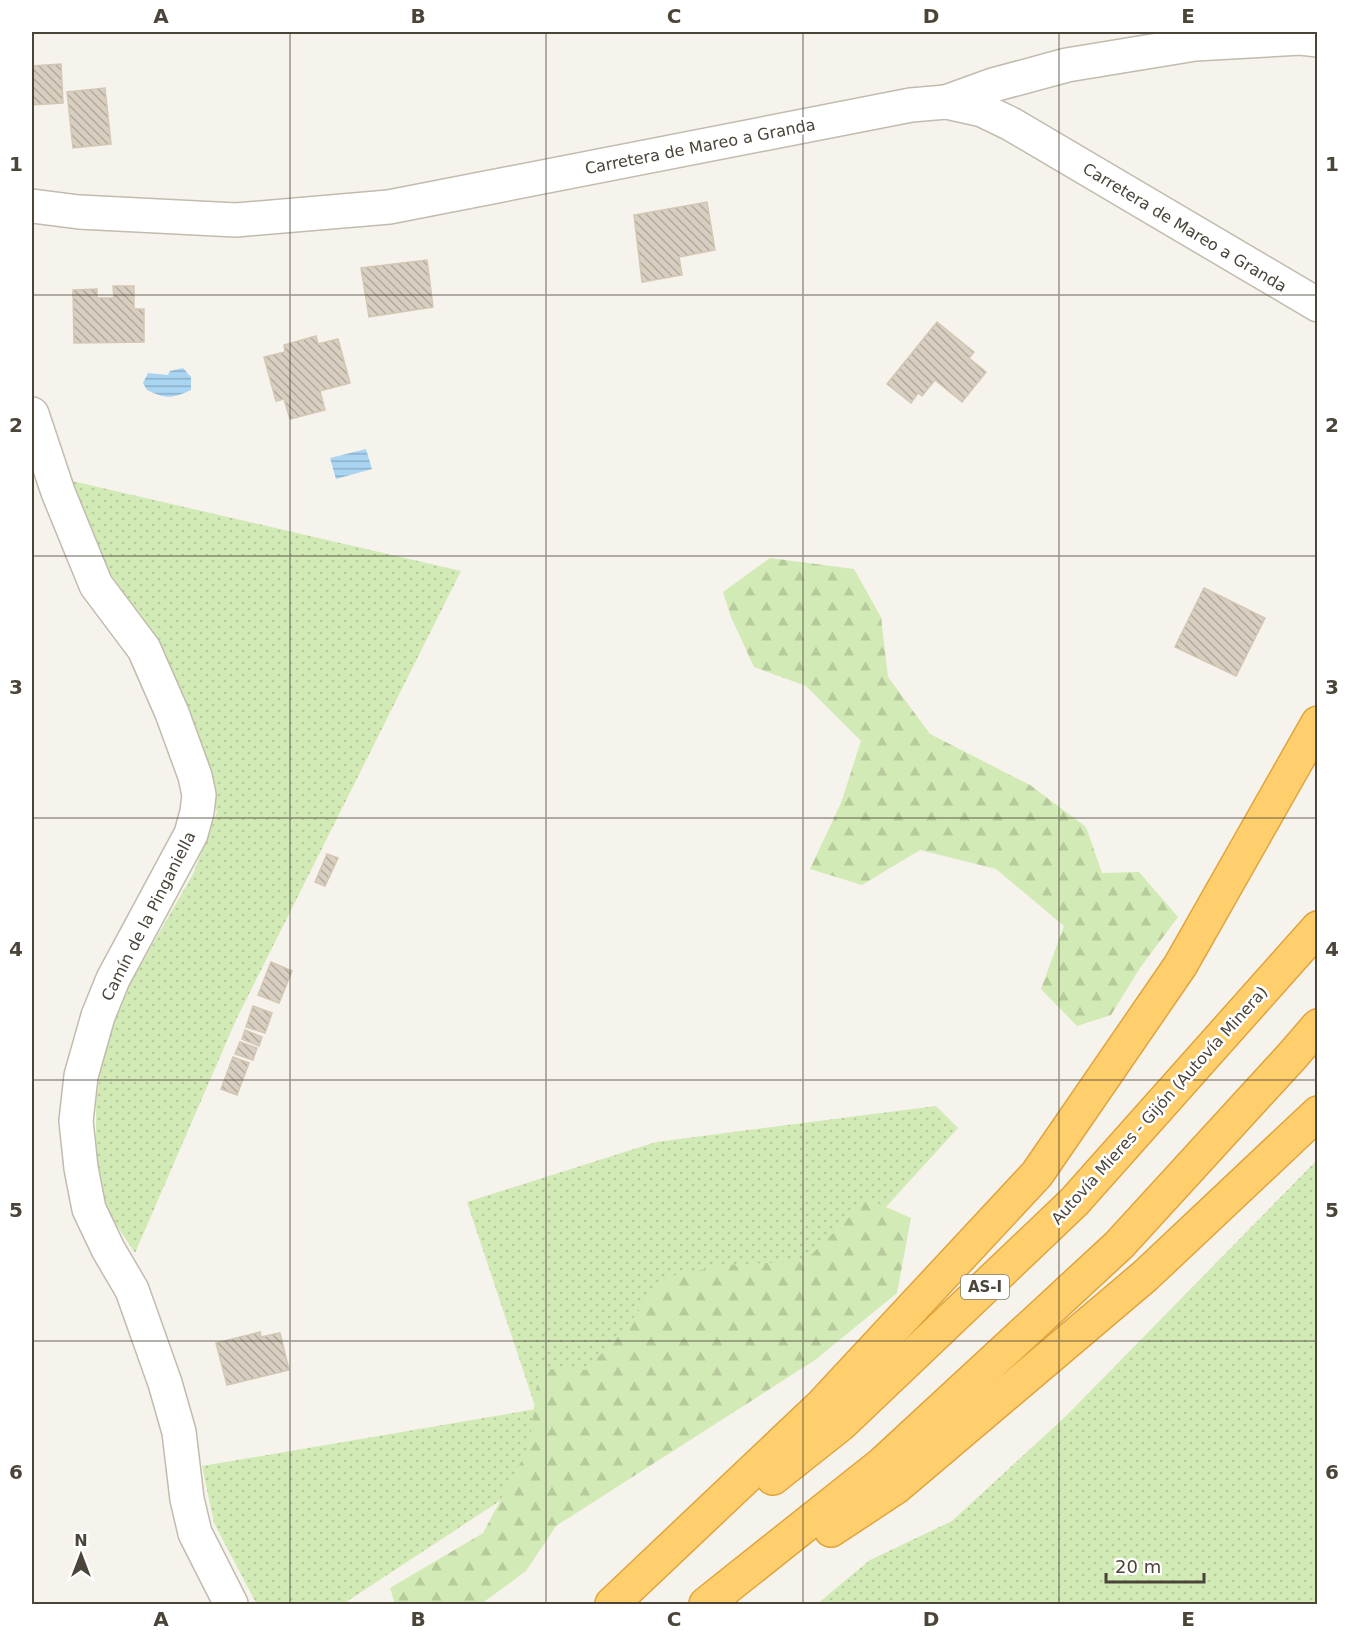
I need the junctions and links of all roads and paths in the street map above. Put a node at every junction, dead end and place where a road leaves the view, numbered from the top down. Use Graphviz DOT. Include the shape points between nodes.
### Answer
graph roads {
  1 [pos="1317,40"];
  2 [pos="1067,65"];
  3 [pos="981,100"];
  4 [pos="1011,124"];
  5 [pos="32,206"];
  6 [pos="1317,305"];
  7 [pos="32,414"];
  8 [pos="1317,723"];
  9 [pos="1317,928"];
  10 [pos="1317,1026"];
  11 [pos="1317,1113"];
  12 [pos="231,1605"];
  13 [pos="613,1605"];
  14 [pos="706,1605"];
  15 [pos="719,1605"];
  1 -- 2 [label="street, Carretera de Mareo a Granda" via="1195,44"];
  2 -- 3 [label="street, Carretera de Mareo a Granda"];
  2 -- 4 [label="street" via="1030,97"];
  3 -- 4 [label="street, Carretera de Mareo a Granda"];
  3 -- 5 [label="street, Carretera de Mareo a Granda" via="911,105 389,207 236,220"];
  4 -- 6 [label="street, Carretera de Mareo a Granda"];
  7 -- 12 [label="street, Camín de la Pinganiella" via="96,585 144,649 155,671 199,795 191,834 113,980 98,1016 81,1076 76,1121 89,1209 132,1290 179,1432 195,1533"];
  8 -- 13 [label="highway" via="1180,966 1037,1174 822,1405"];
  9 -- 13 [label="highway, Autovía Mieres - Gijón (Autovía Minera) / AS-I" via="1065,1210 841,1424"];
  10 -- 14 [label="highway" via="1119,1245 882,1464"];
  11 -- 15 [label="highway" via="1144,1276 896,1487"];
}
